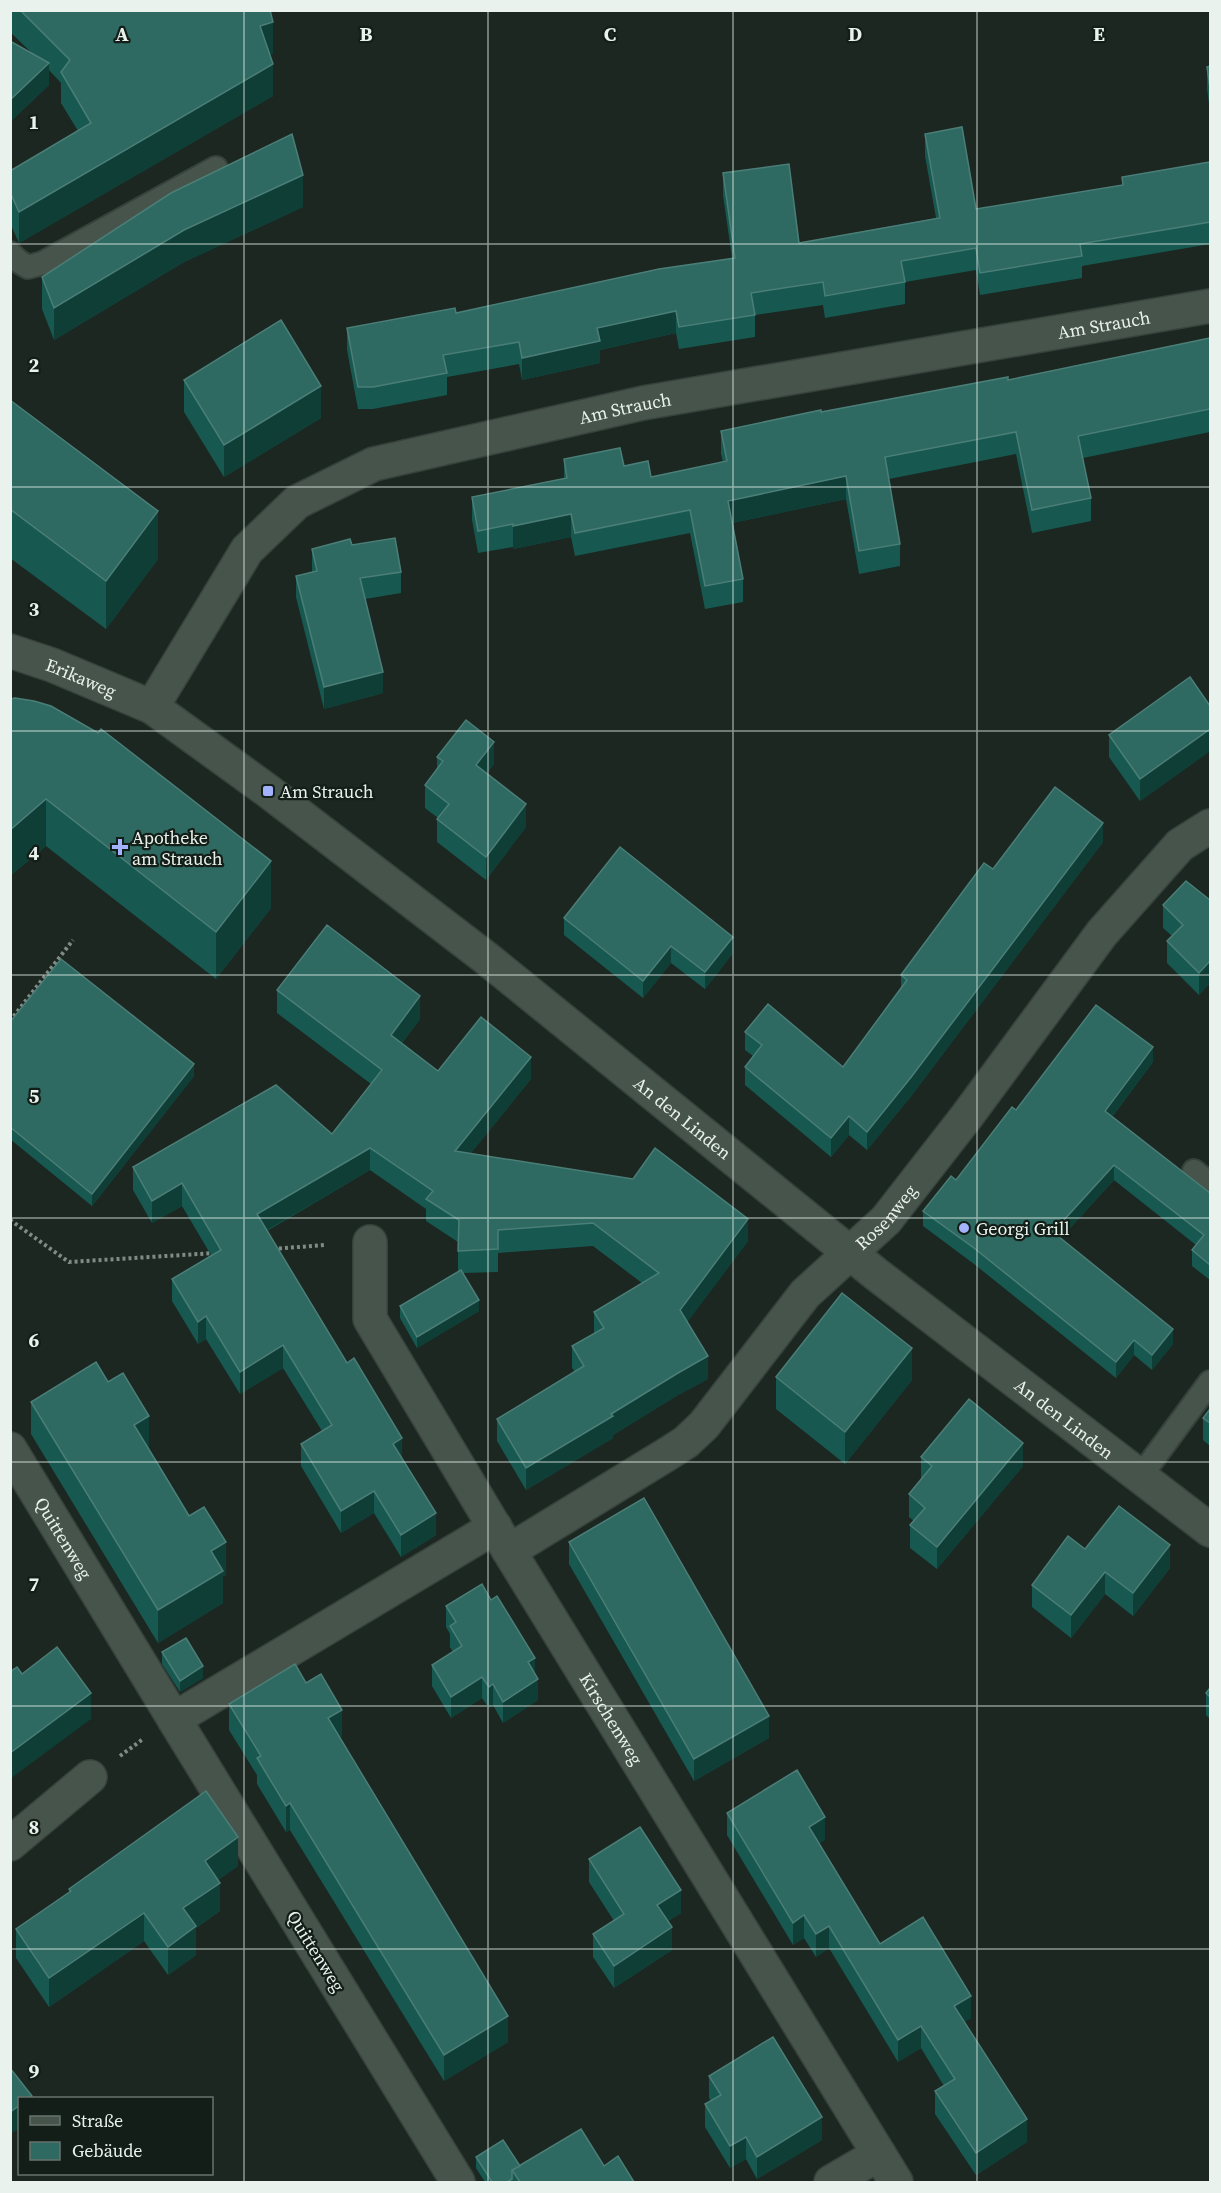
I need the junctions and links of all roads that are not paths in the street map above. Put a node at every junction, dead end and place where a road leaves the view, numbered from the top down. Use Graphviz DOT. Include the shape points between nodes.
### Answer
graph roads {
  1 [pos="216,168"];
  2 [pos="10,253"];
  3 [pos="1210,306"];
  4 [pos="10,651"];
  5 [pos="152,707"];
  6 [pos="1210,826"];
  7 [pos="370,1242"];
  8 [pos="850,1253"];
  9 [pos="1210,1382"];
  10 [pos="10,1449"];
  11 [pos="1140,1477"];
  12 [pos="1210,1530"];
  13 [pos="502,1539"];
  14 [pos="174,1719"];
  15 [pos="90,1777"];
  16 [pos="10,1844"];
  17 [pos="879,2154"];
  18 [pos="458,2182"];
  19 [pos="831,2182"];
  20 [pos="896,2182"];
  1 -- 2 [label="lane" via="43,263 28,267"];
  3 -- 5 [label="street, Am Strauch" via="643,403 374,464 297,502 247,550"];
  4 -- 5 [label="street, Erikaweg"];
  5 -- 8 [label="street, An den Linden" via="486,958"];
  6 -- 8 [label="street, Rosenweg" via="1180,844 1102,933 893,1212"];
  7 -- 13 [label="street, Kirschenweg" via="370,1319"];
  8 -- 11 [label="street, An den Linden"];
  8 -- 13 [label="street, Rosenweg" via="805,1294 704,1425 686,1442"];
  9 -- 11 [label="lane"];
  10 -- 14 [label="street, Quittenweg"];
  11 -- 12 [label="street, An den Linden"];
  13 -- 14 [label="street"];
  13 -- 17 [label="street, Kirschenweg"];
  14 -- 18 [label="street, Quittenweg"];
  15 -- 16 [label="street"];
  17 -- 19 [label="street"];
  17 -- 20 [label="street, Kirschenweg"];
}
